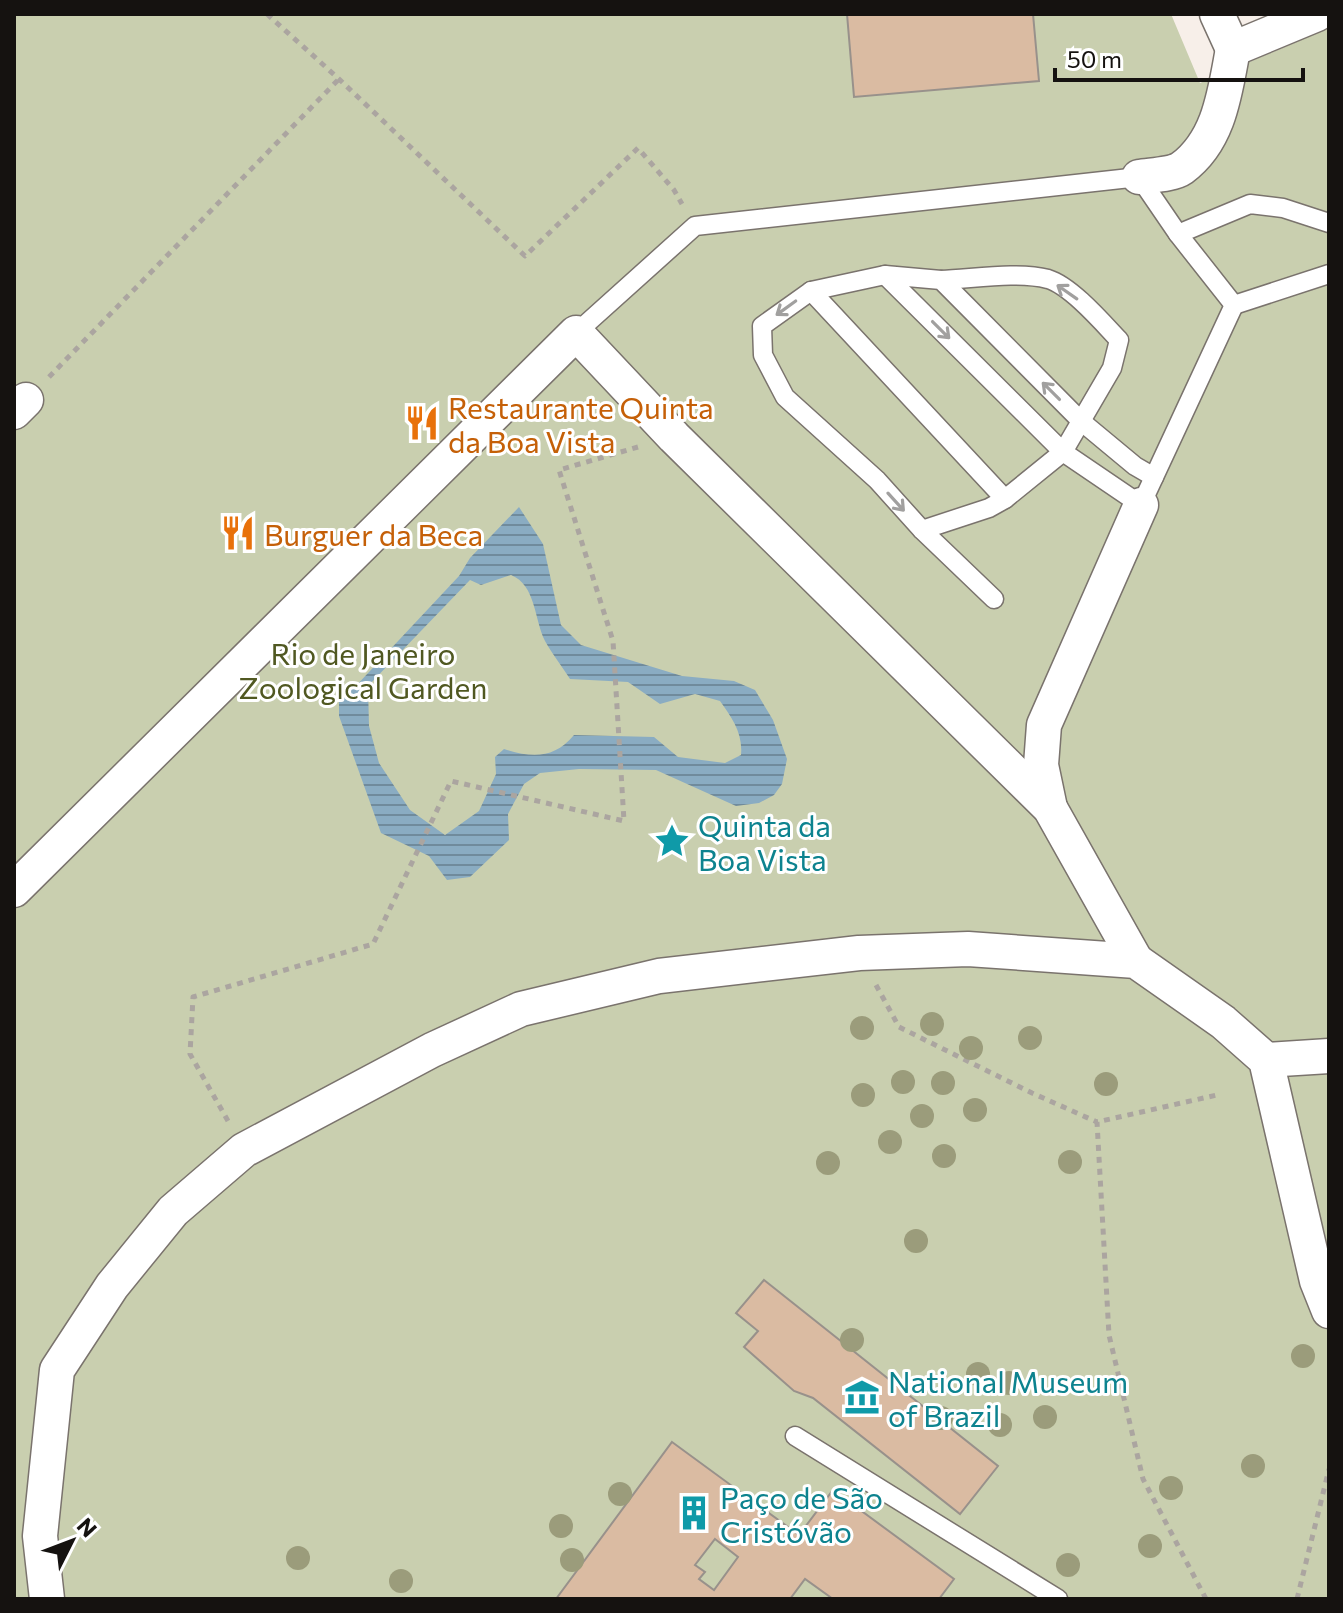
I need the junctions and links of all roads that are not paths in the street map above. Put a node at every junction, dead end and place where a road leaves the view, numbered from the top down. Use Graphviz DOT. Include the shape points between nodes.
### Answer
graph roads {
  1 [pos="1217,14"];
  2 [pos="1317,14"];
  3 [pos="1233,49"];
  4 [pos="1139,177"];
  5 [pos="1329,223"];
  6 [pos="1178,234"];
  7 [pos="1329,274"];
  8 [pos="885,275"];
  9 [pos="941,280"];
  10 [pos="811,291"];
  11 [pos="1234,305"];
  12 [pos="576,333"];
  13 [pos="1082,422"];
  14 [pos="1063,452"];
  15 [pos="1148,491"];
  16 [pos="1005,499"];
  17 [pos="922,530"];
  18 [pos="994,599"];
  19 [pos="1050,808"];
  20 [pos="14,890"];
  21 [pos="1136,961"];
  22 [pos="1329,1056"];
  23 [pos="1266,1060"];
  24 [pos="1329,1311"];
  25 [pos="795,1436"];
  26 [pos="47,1599"];
  27 [pos="1058,1599"];
  1 -- 3 [label="street"];
  2 -- 3 [label="street"];
  3 -- 4 [label="street" via="1220,115 1201,148 1180,170"];
  4 -- 6 [label="lane"];
  4 -- 12 [label="lane" via="695,226"];
  5 -- 6 [label="lane" via="1250,204"];
  6 -- 11 [label="lane"];
  7 -- 11 [label="lane"];
  8 -- 9 [label="lane"];
  8 -- 10 [label="lane"];
  8 -- 14 [label="lane, one-way"];
  13 -- 9 [label="lane, one-way"];
  13 -- 9 [label="lane, one-way" via="1112,368 1119,340 1086,305 1050,280"];
  10 -- 16 [label="lane"];
  10 -- 17 [label="lane, one-way" via="762,326 763,355 785,397 877,480"];
  11 -- 15 [label="lane"];
  12 -- 19 [label="street" via="674,437"];
  12 -- 20 [label="street"];
  13 -- 14 [label="lane"];
  13 -- 15 [label="lane" via="1135,466"];
  14 -- 15 [label="lane"];
  14 -- 16 [label="lane"];
  15 -- 19 [label="street" via="1044,725 1041,765"];
  16 -- 17 [label="lane"];
  17 -- 18 [label="lane"];
  19 -- 21 [label="street"];
  21 -- 23 [label="street" via="1223,1022"];
  21 -- 26 [label="street" via="968,949 859,953 659,976 521,1009 244,1150 173,1211 112,1286 57,1370 40,1536"];
  22 -- 23 [label="street"];
  23 -- 24 [label="street" via="1317,1281"];
  25 -- 27 [label="lane"];
}
